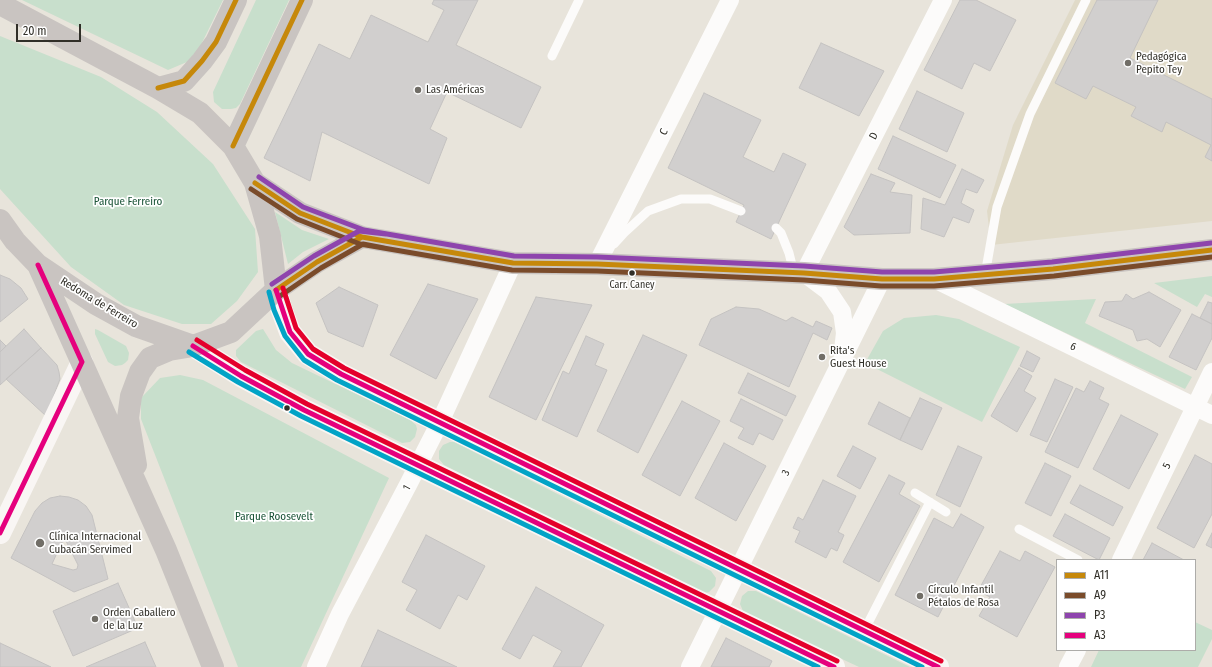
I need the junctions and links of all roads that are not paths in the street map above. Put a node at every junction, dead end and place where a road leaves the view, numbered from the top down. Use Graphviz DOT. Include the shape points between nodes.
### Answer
graph roads {
  1 [pos="236,0"];
  2 [pos="302,0"];
  3 [pos="579,0"];
  4 [pos="730,0"];
  5 [pos="943,0"];
  6 [pos="1086,0"];
  7 [pos="0,4"];
  8 [pos="552,56"];
  9 [pos="158,88"];
  10 [pos="233,146"];
  11 [pos="255,183"];
  12 [pos="741,211"];
  13 [pos="0,220"];
  14 [pos="776,228"];
  15 [pos="362,237"];
  16 [pos="7,241"];
  17 [pos="1212,250"];
  18 [pos="513,263"];
  19 [pos="597,264"];
  20 [pos="38,265"];
  21 [pos="799,273"];
  22 [pos="985,274"];
  23 [pos="882,278"];
  24 [pos="934,279"];
  25 [pos="276,290"];
  26 [pos="193,346"];
  27 [pos="841,361"];
  28 [pos="82,362"];
  29 [pos="1212,372"];
  30 [pos="1195,407"];
  31 [pos="1212,415"];
  32 [pos="440,422"];
  33 [pos="418,465"];
  34 [pos="915,493"];
  35 [pos="142,497"];
  36 [pos="930,502"];
  37 [pos="946,512"];
  38 [pos="1019,529"];
  39 [pos="0,533"];
  40 [pos="1076,559"];
  41 [pos="1121,559"];
  42 [pos="738,569"];
  43 [pos="718,611"];
  44 [pos="864,631"];
  45 [pos="1076,651"];
  46 [pos="213,667"];
  47 [pos="316,667"];
  48 [pos="690,667"];
  49 [pos="834,667"];
  50 [pos="938,667"];
  51 [pos="1068,667"];
  1 -- 9 [label="main road" via="216,42 202,61 184,81"];
  2 -- 10 [label="main road"];
  3 -- 8 [label="lane"];
  4 -- 19 [label="street, C"];
  5 -- 21 [label="street, D"];
  6 -- 22 [label="lane" via="1030,114 997,207"];
  7 -- 9 [label="main road"];
  9 -- 10 [label="main road" via="200,113"];
  10 -- 11 [label="main road"];
  11 -- 15 [label="main road" via="300,213"];
  11 -- 25 [label="main road" via="270,236"];
  12 -- 19 [label="lane" via="710,200 681,199 648,212 624,233"];
  13 -- 16 [label="main road, Redoma de Ferreiro"];
  14 -- 21 [label="lane" via="781,233"];
  15 -- 18 [label="main road"];
  15 -- 25 [label="main road" via="317,262"];
  16 -- 20 [label="main road, Redoma de Ferreiro"];
  17 -- 22 [label="main road" via="1053,269"];
  18 -- 19 [label="main road"];
  18 -- 32 [label="street, 1"];
  19 -- 21 [label="main road"];
  20 -- 26 [label="main road, Redoma de Ferreiro" via="96,304 136,326"];
  20 -- 28 [label="main road"];
  21 -- 23 [label="main road"];
  21 -- 27 [label="street" via="828,291 842,312 845,333"];
  22 -- 24 [label="main road"];
  23 -- 24 [label="main road"];
  23 -- 27 [label="street, 3"];
  24 -- 30 [label="street, 6"];
  25 -- 26 [label="main road" via="230,332"];
  25 -- 32 [label="main road" via="290,332 308,354 341,374"];
  26 -- 33 [label="main road" via="241,376 304,410"];
  26 -- 35 [label="main road" via="169,350 150,358 140,372 131,396 128,418"];
  27 -- 42 [label="street, 3"];
  28 -- 35 [label="main road"];
  28 -- 39 [label="main road"];
  29 -- 30 [label="street, 5"];
  30 -- 31 [label="street, 6"];
  30 -- 41 [label="street, 5"];
  32 -- 33 [label="street, 1"];
  32 -- 42 [label="main road"];
  33 -- 43 [label="main road"];
  33 -- 47 [label="street, 1" via="340,614"];
  34 -- 36 [label="lane"];
  35 -- 46 [label="main road"];
  36 -- 37 [label="lane"];
  36 -- 44 [label="lane"];
  38 -- 40 [label="lane"];
  42 -- 43 [label="street, 3"];
  42 -- 44 [label="main road"];
  43 -- 48 [label="street, 3"];
  43 -- 49 [label="main road"];
  44 -- 50 [label="main road"];
  45 -- 51 [label="street"];
}
